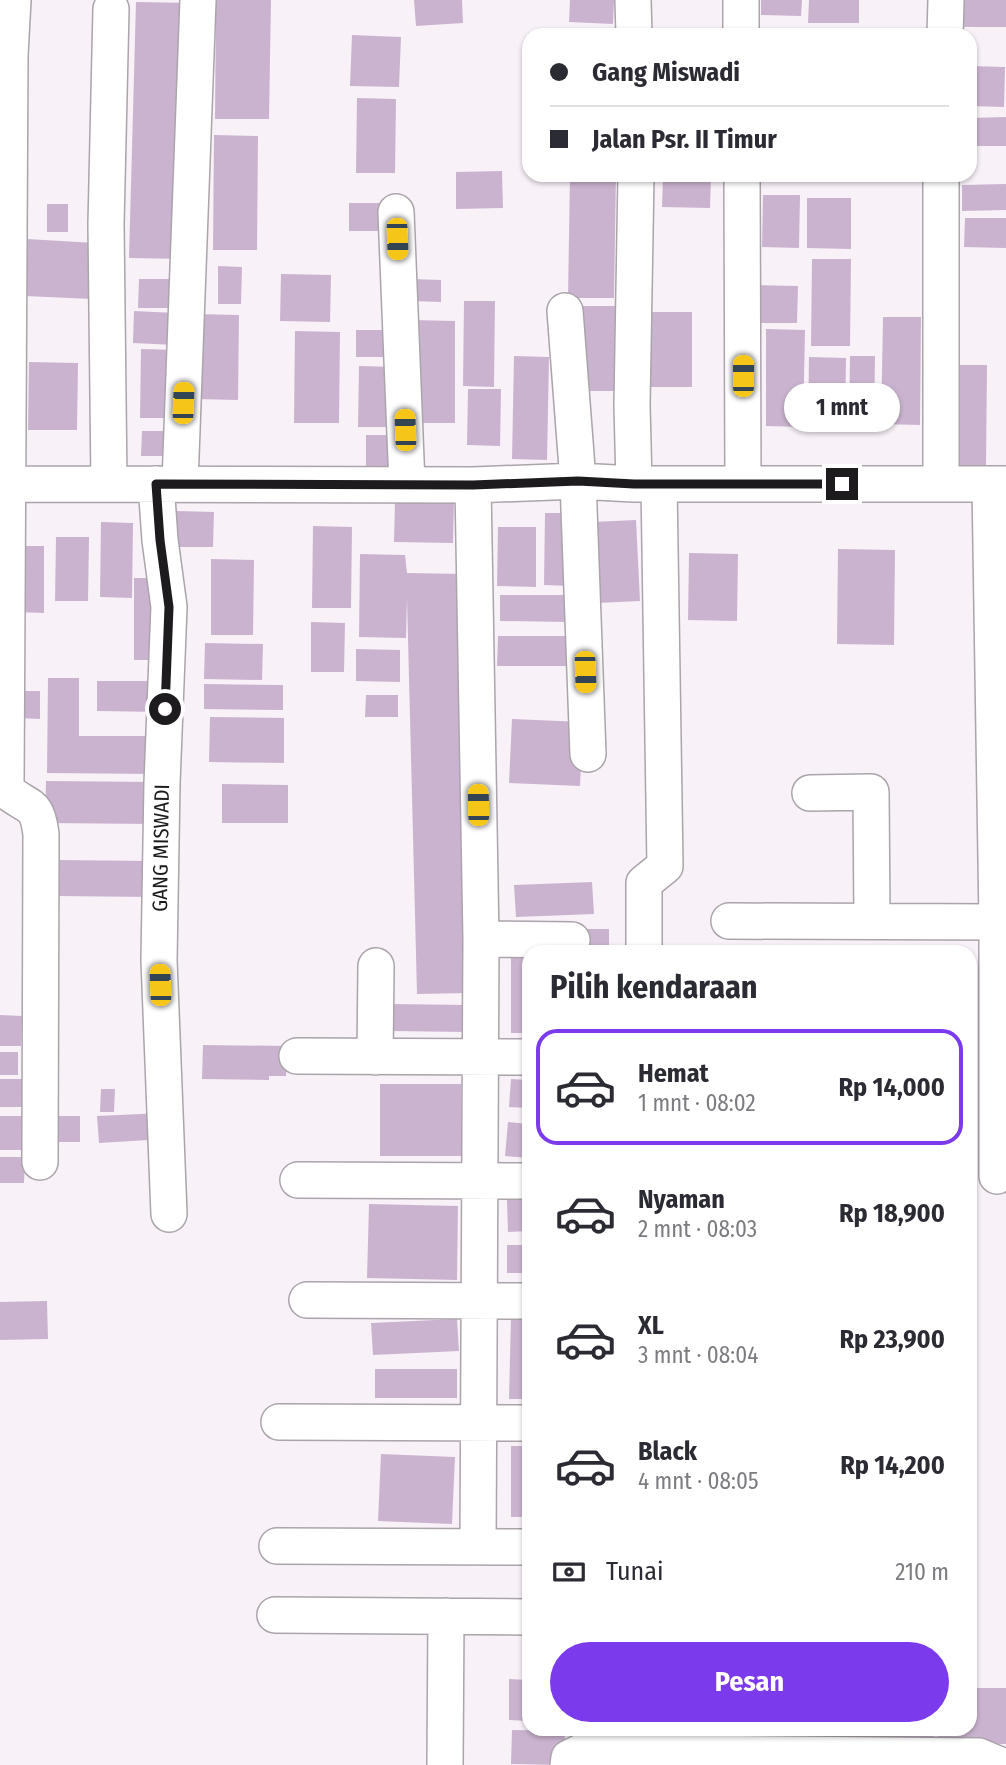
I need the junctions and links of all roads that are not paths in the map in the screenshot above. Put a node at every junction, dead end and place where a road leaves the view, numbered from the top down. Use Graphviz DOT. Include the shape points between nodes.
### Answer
graph roads {
  1 [pos="13,0"];
  2 [pos="198,0"];
  3 [pos="634,0"];
  4 [pos="741,0"];
  5 [pos="946,0"];
  6 [pos="111,9"];
  7 [pos="634,28"];
  8 [pos="741,28"];
  9 [pos="945,28"];
  10 [pos="636,182"];
  11 [pos="742,182"];
  12 [pos="941,182"];
  13 [pos="396,212"];
  14 [pos="565,311"];
  15 [pos="578,481"];
  16 [pos="168,483"];
  17 [pos="3,484"];
  18 [pos="109,484"];
  19 [pos="407,484"];
  20 [pos="646,484"];
  21 [pos="744,484"];
  22 [pos="941,484"];
  23 [pos="998,484"];
  24 [pos="473,485"];
  25 [pos="588,754"];
  26 [pos="810,793"];
  27 [pos="729,921"];
  28 [pos="872,921"];
  29 [pos="997,922"];
  30 [pos="481,939"];
  31 [pos="572,940"];
  32 [pos="645,945"];
  33 [pos="376,965"];
  34 [pos="984,1053"];
  35 [pos="297,1056"];
  36 [pos="375,1057"];
  37 [pos="479,1057"];
  38 [pos="522,1057"];
  39 [pos="40,1162"];
  40 [pos="991,1177"];
  41 [pos="298,1180"];
  42 [pos="479,1181"];
  43 [pos="522,1181"];
  44 [pos="169,1214"];
  45 [pos="307,1300"];
  46 [pos="478,1301"];
  47 [pos="522,1301"];
  48 [pos="279,1422"];
  49 [pos="478,1423"];
  50 [pos="522,1423"];
  51 [pos="277,1546"];
  52 [pos="478,1546"];
  53 [pos="522,1547"];
  54 [pos="275,1615"];
  55 [pos="446,1616"];
  56 [pos="522,1618"];
  57 [pos="445,1765"];
  58 [pos="568,1765"];
  59 [pos="1000,1765"];
  1 -- 17 [label="street"];
  2 -- 16 [label="street, GANG MISWADI"];
  3 -- 7 [label="street"];
  4 -- 8 [label="street"];
  5 -- 9 [label="street"];
  6 -- 18 [label="street" via="106,224"];
  10 -- 20 [label="street" via="632,405"];
  11 -- 21 [label="street"];
  12 -- 22 [label="street"];
  13 -- 19 [label="street"];
  14 -- 15 [label="street"];
  15 -- 20 [label="street"];
  15 -- 24 [label="street"];
  15 -- 25 [label="street"];
  16 -- 18 [label="street"];
  16 -- 19 [label="street"];
  16 -- 44 [label="street, GANG MISWADI" via="160,540 169,607 159,960"];
  17 -- 18 [label="street"];
  17 -- 39 [label="street" via="6,784 9,793 37,811 41,834"];
  19 -- 24 [label="street"];
  20 -- 21 [label="street"];
  20 -- 32 [label="street" via="665,866 645,883"];
  21 -- 22 [label="street"];
  22 -- 23 [label="street"];
  23 -- 29 [label="street"];
  24 -- 30 [label="street"];
  26 -- 28 [label="street" via="871,792"];
  27 -- 28 [label="street"];
  28 -- 29 [label="street"];
  29 -- 34 [label="street"];
  30 -- 31 [label="street"];
  30 -- 37 [label="street"];
  33 -- 36 [label="street"];
  34 -- 40 [label="street"];
  35 -- 36 [label="street"];
  36 -- 37 [label="street"];
  37 -- 38 [label="street"];
  37 -- 42 [label="street"];
  41 -- 42 [label="street"];
  42 -- 43 [label="street"];
  42 -- 46 [label="street"];
  45 -- 46 [label="street"];
  46 -- 47 [label="street"];
  46 -- 49 [label="street"];
  48 -- 49 [label="street"];
  49 -- 50 [label="street"];
  49 -- 52 [label="street"];
  51 -- 52 [label="street"];
  52 -- 53 [label="street"];
  54 -- 55 [label="street"];
  55 -- 56 [label="street"];
  55 -- 57 [label="street"];
  58 -- 59 [label="street" via="569,1758 581,1752 979,1756"];
}
